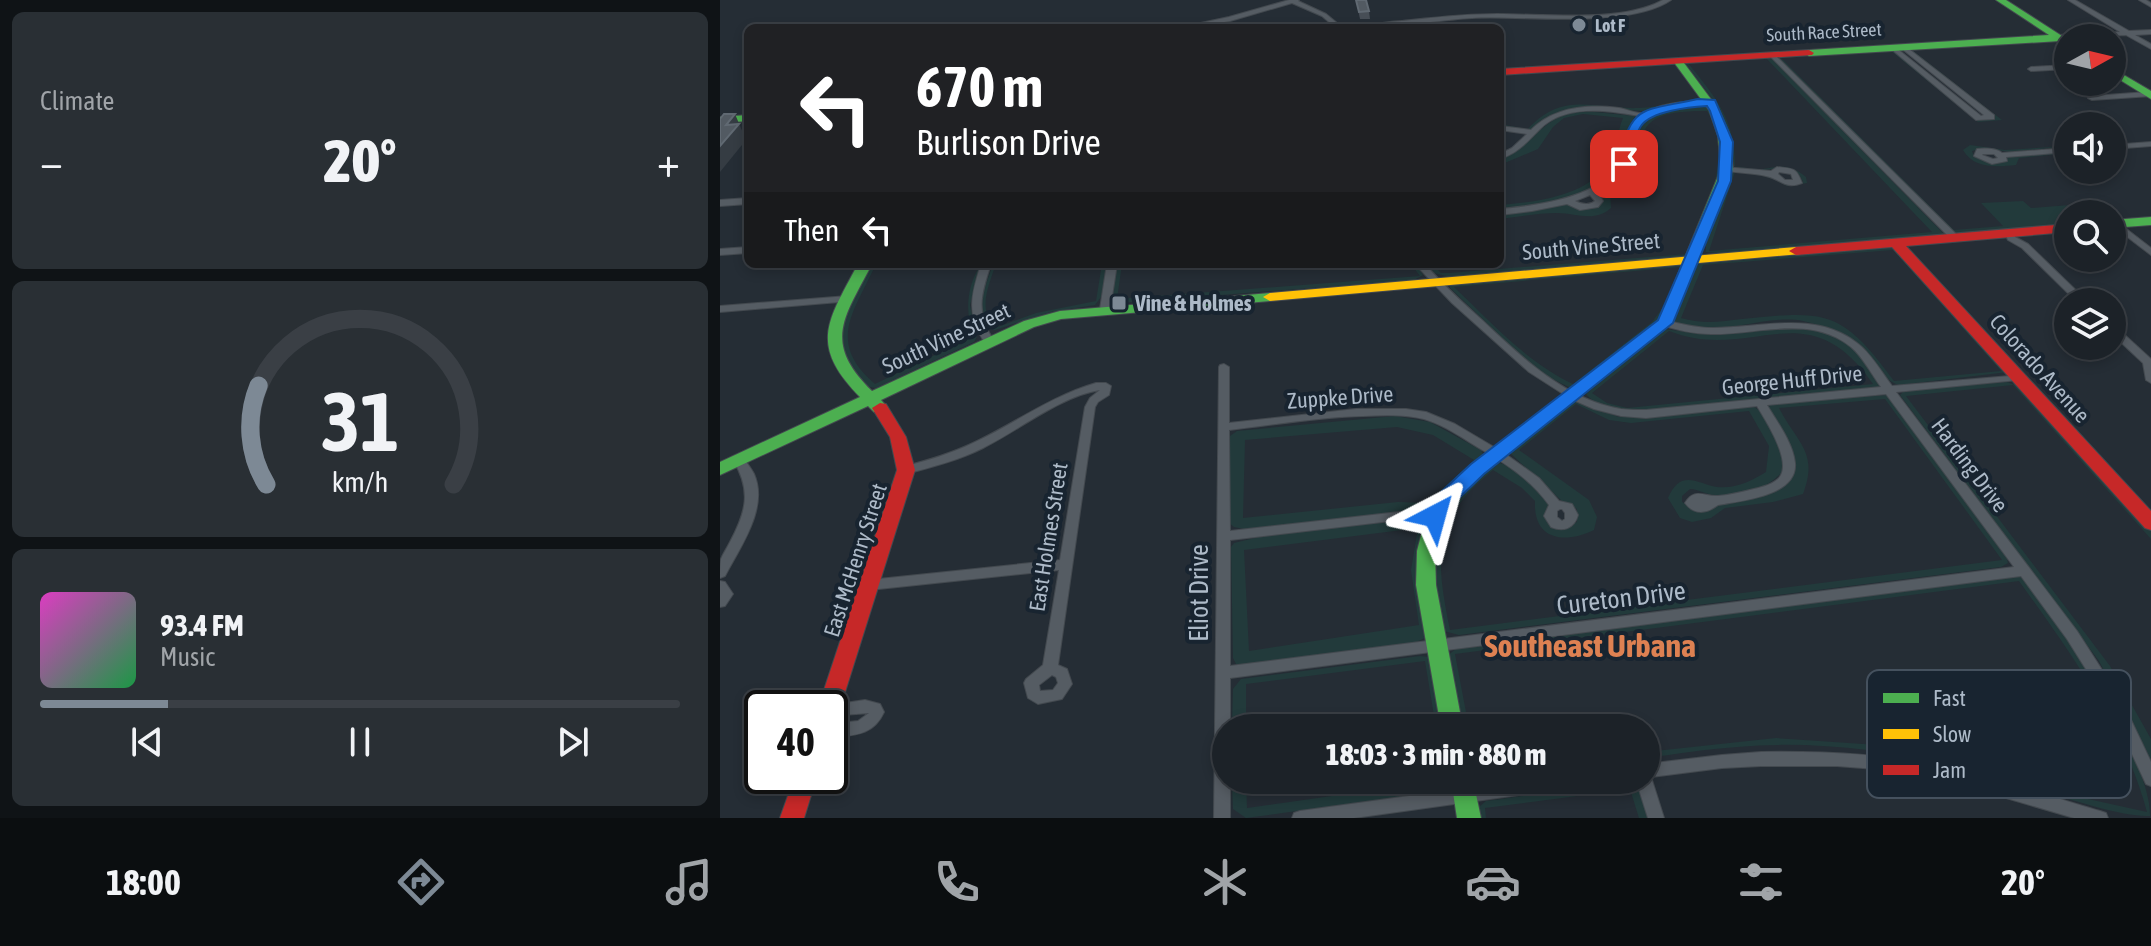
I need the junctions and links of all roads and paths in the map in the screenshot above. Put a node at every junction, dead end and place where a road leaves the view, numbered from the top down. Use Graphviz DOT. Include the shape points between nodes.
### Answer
graph roads {
  1 [pos="1294,0"];
  2 [pos="1668,0"];
  3 [pos="2000,0"];
  4 [pos="2071,0"];
  5 [pos="2142,0"];
  6 [pos="2151,5"];
  7 [pos="1202,24"];
  8 [pos="1335,24"];
  9 [pos="1402,24"];
  10 [pos="2151,32"];
  11 [pos="2128,33"];
  12 [pos="2054,34"];
  13 [pos="2054,40"];
  14 [pos="1898,47"];
  15 [pos="2151,47"];
  16 [pos="1772,55"];
  17 [pos="1678,61"];
  18 [pos="2054,68"];
  19 [pos="2031,69"];
  20 [pos="1504,72"];
  21 [pos="1928,76"];
  22 [pos="1939,76"];
  23 [pos="2126,80"];
  24 [pos="2150,95"];
  25 [pos="2092,98"];
  26 [pos="1711,103"];
  27 [pos="1643,115"];
  28 [pos="744,118"];
  29 [pos="720,120"];
  30 [pos="1504,129"];
  31 [pos="1533,133"];
  32 [pos="2151,144"];
  33 [pos="2126,146"];
  34 [pos="2054,151"];
  35 [pos="1504,155"];
  36 [pos="2002,155"];
  37 [pos="1727,169"];
  38 [pos="1773,174"];
  39 [pos="1592,191"];
  40 [pos="744,201"];
  41 [pos="1568,201"];
  42 [pos="720,203"];
  43 [pos="1504,211"];
  44 [pos="2151,221"];
  45 [pos="2126,223"];
  46 [pos="2054,229"];
  47 [pos="2009,233"];
  48 [pos="2126,233"];
  49 [pos="1954,237"];
  50 [pos="1896,243"];
  51 [pos="744,250"];
  52 [pos="720,252"];
  53 [pos="2151,252"];
  54 [pos="1693,259"];
  55 [pos="863,268"];
  56 [pos="985,268"];
  57 [pos="1111,268"];
  58 [pos="1423,268"];
  59 [pos="1435,282"];
  60 [pos="2068,288"];
  61 [pos="848,299"];
  62 [pos="720,309"];
  63 [pos="1105,309"];
  64 [pos="1665,323"];
  65 [pos="989,341"];
  66 [pos="2126,342"];
  67 [pos="2149,364"];
  68 [pos="1224,367"];
  69 [pos="2018,377"];
  70 [pos="2151,380"];
  71 [pos="1889,390"];
  72 [pos="1573,394"];
  73 [pos="869,398"];
  74 [pos="1067,400"];
  75 [pos="1761,404"];
  76 [pos="1089,412"];
  77 [pos="1224,427"];
  78 [pos="1497,454"];
  79 [pos="739,460"];
  80 [pos="720,469"];
  81 [pos="906,470"];
  82 [pos="1714,501"];
  83 [pos="1556,506"];
  84 [pos="1435,516"];
  85 [pos="2151,523"];
  86 [pos="1224,536"];
  87 [pos="1066,564"];
  88 [pos="2024,571"];
  89 [pos="720,573"];
  90 [pos="869,585"];
  91 [pos="720,586"];
  92 [pos="720,602"];
  93 [pos="1437,645"];
  94 [pos="1050,668"];
  95 [pos="2095,670"];
  96 [pos="1223,673"];
  97 [pos="835,690"];
  98 [pos="848,707"];
  99 [pos="1449,714"];
  100 [pos="848,728"];
  101 [pos="2131,733"];
  102 [pos="1867,763"];
  103 [pos="1660,769"];
  104 [pos="2151,779"];
  105 [pos="800,794"];
  106 [pos="1430,794"];
  107 [pos="1464,794"];
  108 [pos="1648,794"];
  109 [pos="2013,798"];
  110 [pos="2049,811"];
  111 [pos="792,818"];
  112 [pos="1222,818"];
  113 [pos="1300,818"];
  114 [pos="1469,818"];
  115 [pos="1656,818"];
  116 [pos="2100,818"];
  1 -- 7 [label="street"];
  1 -- 8 [label="street"];
  2 -- 9 [label="street" via="1627,14 1486,15"];
  3 -- 12 [label="street"];
  4 -- 11 [label="street"];
  5 -- 6 [label="street"];
  10 -- 11 [label="street, South Race Street"];
  11 -- 15 [label="street"];
  13 -- 14 [label="street, South Race Street"];
  14 -- 16 [label="street, South Race Street"];
  14 -- 21 [label="street"];
  14 -- 22 [label="street"];
  16 -- 17 [label="street, South Race Street"];
  16 -- 49 [label="street"];
  17 -- 20 [label="street, South Race Street"];
  17 -- 26 [label="street"];
  18 -- 19 [label="street"];
  21 -- 22 [label="street"];
  21 -- 22 [label="street" via="1979,118 1991,117"];
  23 -- 24 [label="street"];
  24 -- 25 [label="street"];
  26 -- 27 [label="street"];
  26 -- 37 [label="street" via="1723,128"];
  27 -- 31 [label="street" via="1576,110 1550,119"];
  27 -- 39 [label="street" via="1632,128 1624,164"];
  28 -- 29 [label="street"];
  30 -- 31 [label="street"];
  31 -- 35 [label="street" via="1523,147"];
  32 -- 33 [label="street"];
  34 -- 36 [label="street"];
  37 -- 38 [label="street"];
  37 -- 54 [label="street"];
  39 -- 41 [label="street"];
  39 -- 41 [label="street" via="1599,201 1595,205 1580,207"];
  40 -- 42 [label="street"];
  41 -- 43 [label="street"];
  44 -- 45 [label="street"];
  46 -- 47 [label="street, South Vine Street"];
  47 -- 49 [label="street, South Vine Street"];
  47 -- 60 [label="street"];
  48 -- 53 [label="street"];
  49 -- 50 [label="street, South Vine Street"];
  50 -- 54 [label="street, South Vine Street"];
  50 -- 69 [label="street, Colorado Avenue"];
  51 -- 52 [label="street"];
  54 -- 59 [label="street, South Vine Street"];
  54 -- 64 [label="street"];
  55 -- 61 [label="street, East McHenry Street"];
  56 -- 65 [label="street" via="975,307"];
  57 -- 63 [label="street"];
  58 -- 59 [label="street, George Huff Drive"];
  59 -- 63 [label="street, South Vine Street"];
  59 -- 72 [label="street, George Huff Drive" via="1514,357"];
  61 -- 62 [label="street"];
  61 -- 73 [label="street, East McHenry Street" via="834,331 833,350 842,371"];
  63 -- 65 [label="street, South Vine Street" via="1043,319"];
  64 -- 71 [label="street, Harding Drive" via="1690,331 1778,323 1823,328 1856,346"];
  64 -- 72 [label="street"];
  65 -- 73 [label="street, South Vine Street"];
  66 -- 67 [label="street"];
  67 -- 70 [label="street"];
  68 -- 77 [label="street, Eliot Drive"];
  69 -- 71 [label="street, George Huff Drive"];
  69 -- 85 [label="street, Colorado Avenue"];
  71 -- 75 [label="street, George Huff Drive"];
  71 -- 88 [label="street, Harding Drive"];
  72 -- 75 [label="street, George Huff Drive" via="1611,412 1630,414"];
  72 -- 78 [label="street"];
  73 -- 79 [label="street, South Vine Street"];
  73 -- 81 [label="street, East McHenry Street" via="896,426"];
  74 -- 76 [label="street"];
  74 -- 76 [label="street, East Holmes Street" via="1091,386 1106,386"];
  74 -- 81 [label="street" via="976,446"];
  75 -- 82 [label="street" via="1787,448 1788,475 1764,492"];
  76 -- 87 [label="street, East Holmes Street"];
  77 -- 78 [label="street, Zuppke Drive" via="1405,412 1438,421"];
  77 -- 86 [label="street, Eliot Drive"];
  78 -- 83 [label="street, Zuppke Drive" via="1529,476"];
  78 -- 84 [label="street" via="1459,486"];
  79 -- 80 [label="street, South Vine Street"];
  79 -- 89 [label="street" via="753,480 752,504"];
  81 -- 90 [label="street, East McHenry Street"];
  84 -- 86 [label="street"];
  84 -- 93 [label="street" via="1425,567"];
  86 -- 96 [label="street, Eliot Drive"];
  87 -- 90 [label="street"];
  87 -- 94 [label="street, East Holmes Street"];
  88 -- 93 [label="street, Cureton Drive"];
  88 -- 95 [label="street, Harding Drive"];
  90 -- 97 [label="street, East McHenry Street"];
  91 -- 92 [label="street" via="726,594"];
  93 -- 96 [label="street, Cureton Drive"];
  93 -- 99 [label="street"];
  96 -- 112 [label="street, Eliot Drive"];
  98 -- 100 [label="street, East McHenry Street" via="865,706 877,712 865,726"];
  101 -- 104 [label="street, Harding Drive"];
  102 -- 103 [label="street" via="1772,757"];
  105 -- 111 [label="street"];
  106 -- 113 [label="street"];
  107 -- 114 [label="street"];
  108 -- 115 [label="street"];
  109 -- 110 [label="street"];
  110 -- 116 [label="street"];
}
